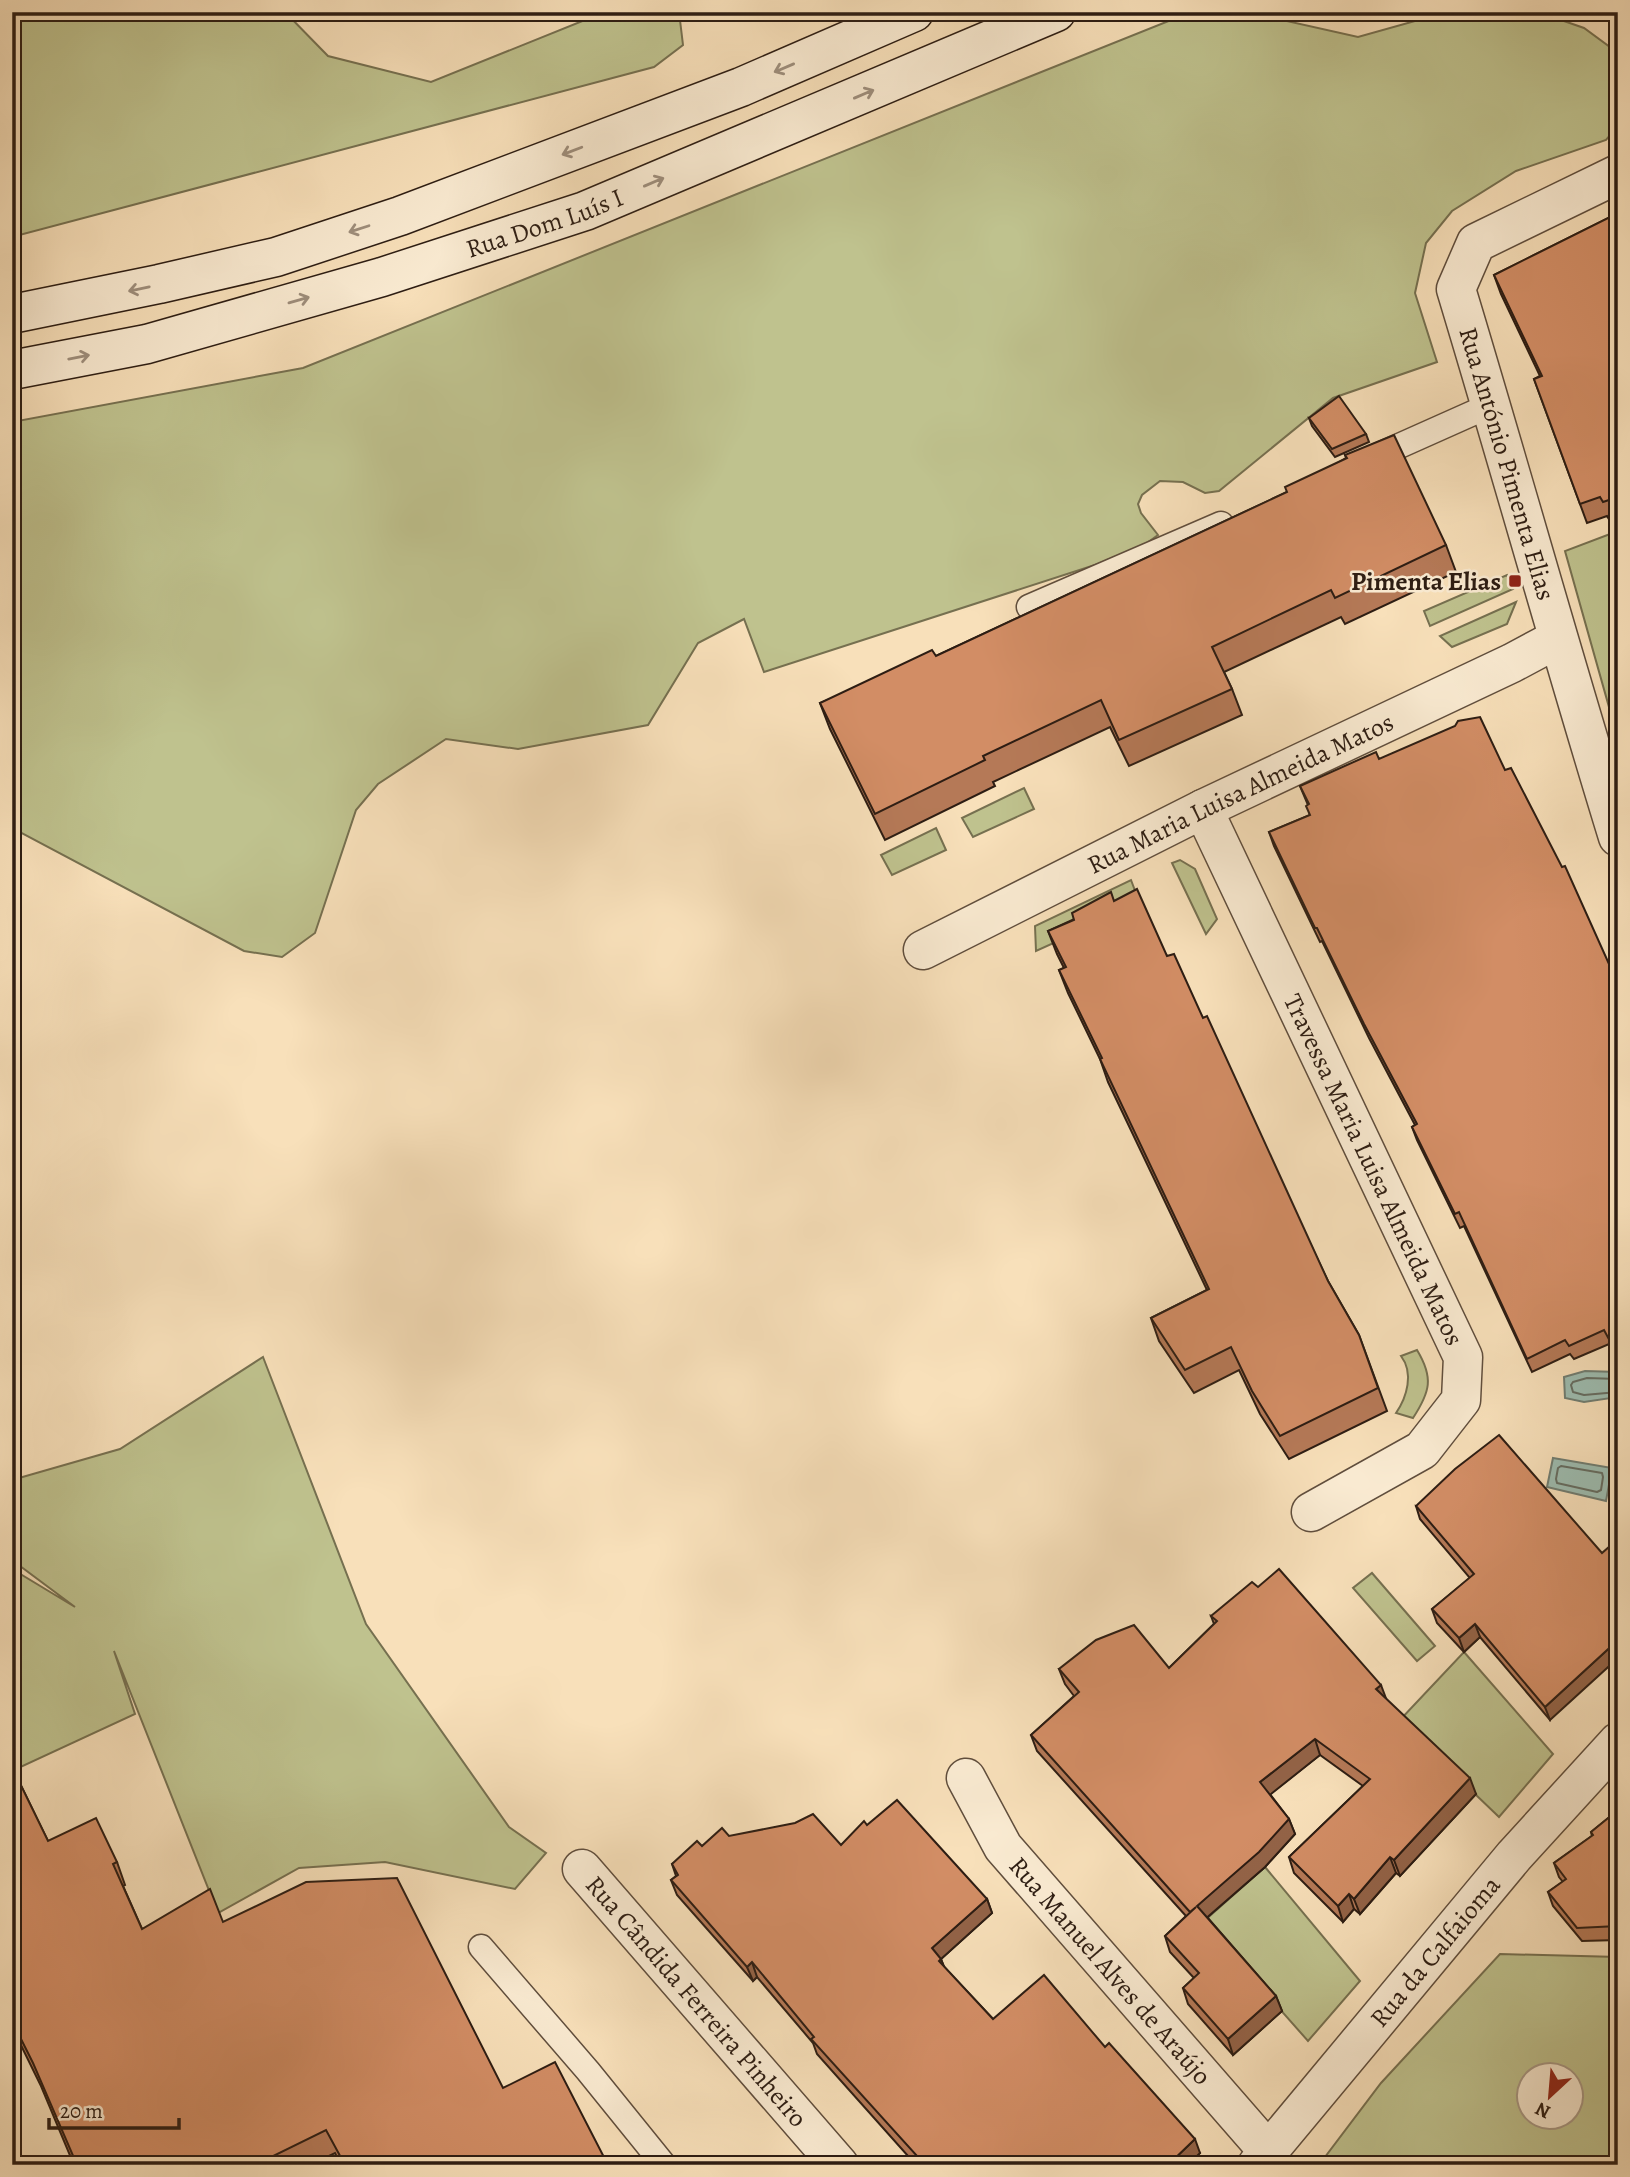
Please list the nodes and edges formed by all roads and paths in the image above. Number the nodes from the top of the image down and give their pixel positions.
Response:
1 (914, 12) edge
2 (1056, 12) edge
3 (1618, 174) edge
4 (12, 314) edge
5 (12, 370) edge
6 (1491, 405) junction
7 (1349, 468) edge
8 (1247, 512) edge
9 (1029, 607) dead end
10 (1557, 639) junction
11 (1203, 810) junction
12 (1618, 837) edge
13 (923, 950) dead end
14 (1311, 1512) dead end
15 (1618, 1742) edge
16 (966, 1777) dead end
17 (582, 1869) dead end
18 (481, 1947) dead end
19 (1263, 2158) edge
20 (664, 2165) edge
21 (839, 2165) edge

1 -> 4 street, Rua Dom Luís I
5 -> 2 street, Rua Dom Luís I
3 - 6 street, Rua António Pimenta Elias
6 - 7 lane
6 - 10 street, Rua António Pimenta Elias
8 - 9 lane
10 - 11 street, Rua Maria Luisa Almeida Matos
10 - 12 street, Rua António Pimenta Elias
11 - 13 street, Rua Maria Luisa Almeida Matos
11 - 14 street, Travessa Maria Luisa Almeida Matos
15 - 19 street, Rua da Calfaioma
16 - 19 street, Rua Manuel Alves de Araújo
17 - 21 street, Rua Cândida Ferreira Pinheiro
18 - 20 lane

